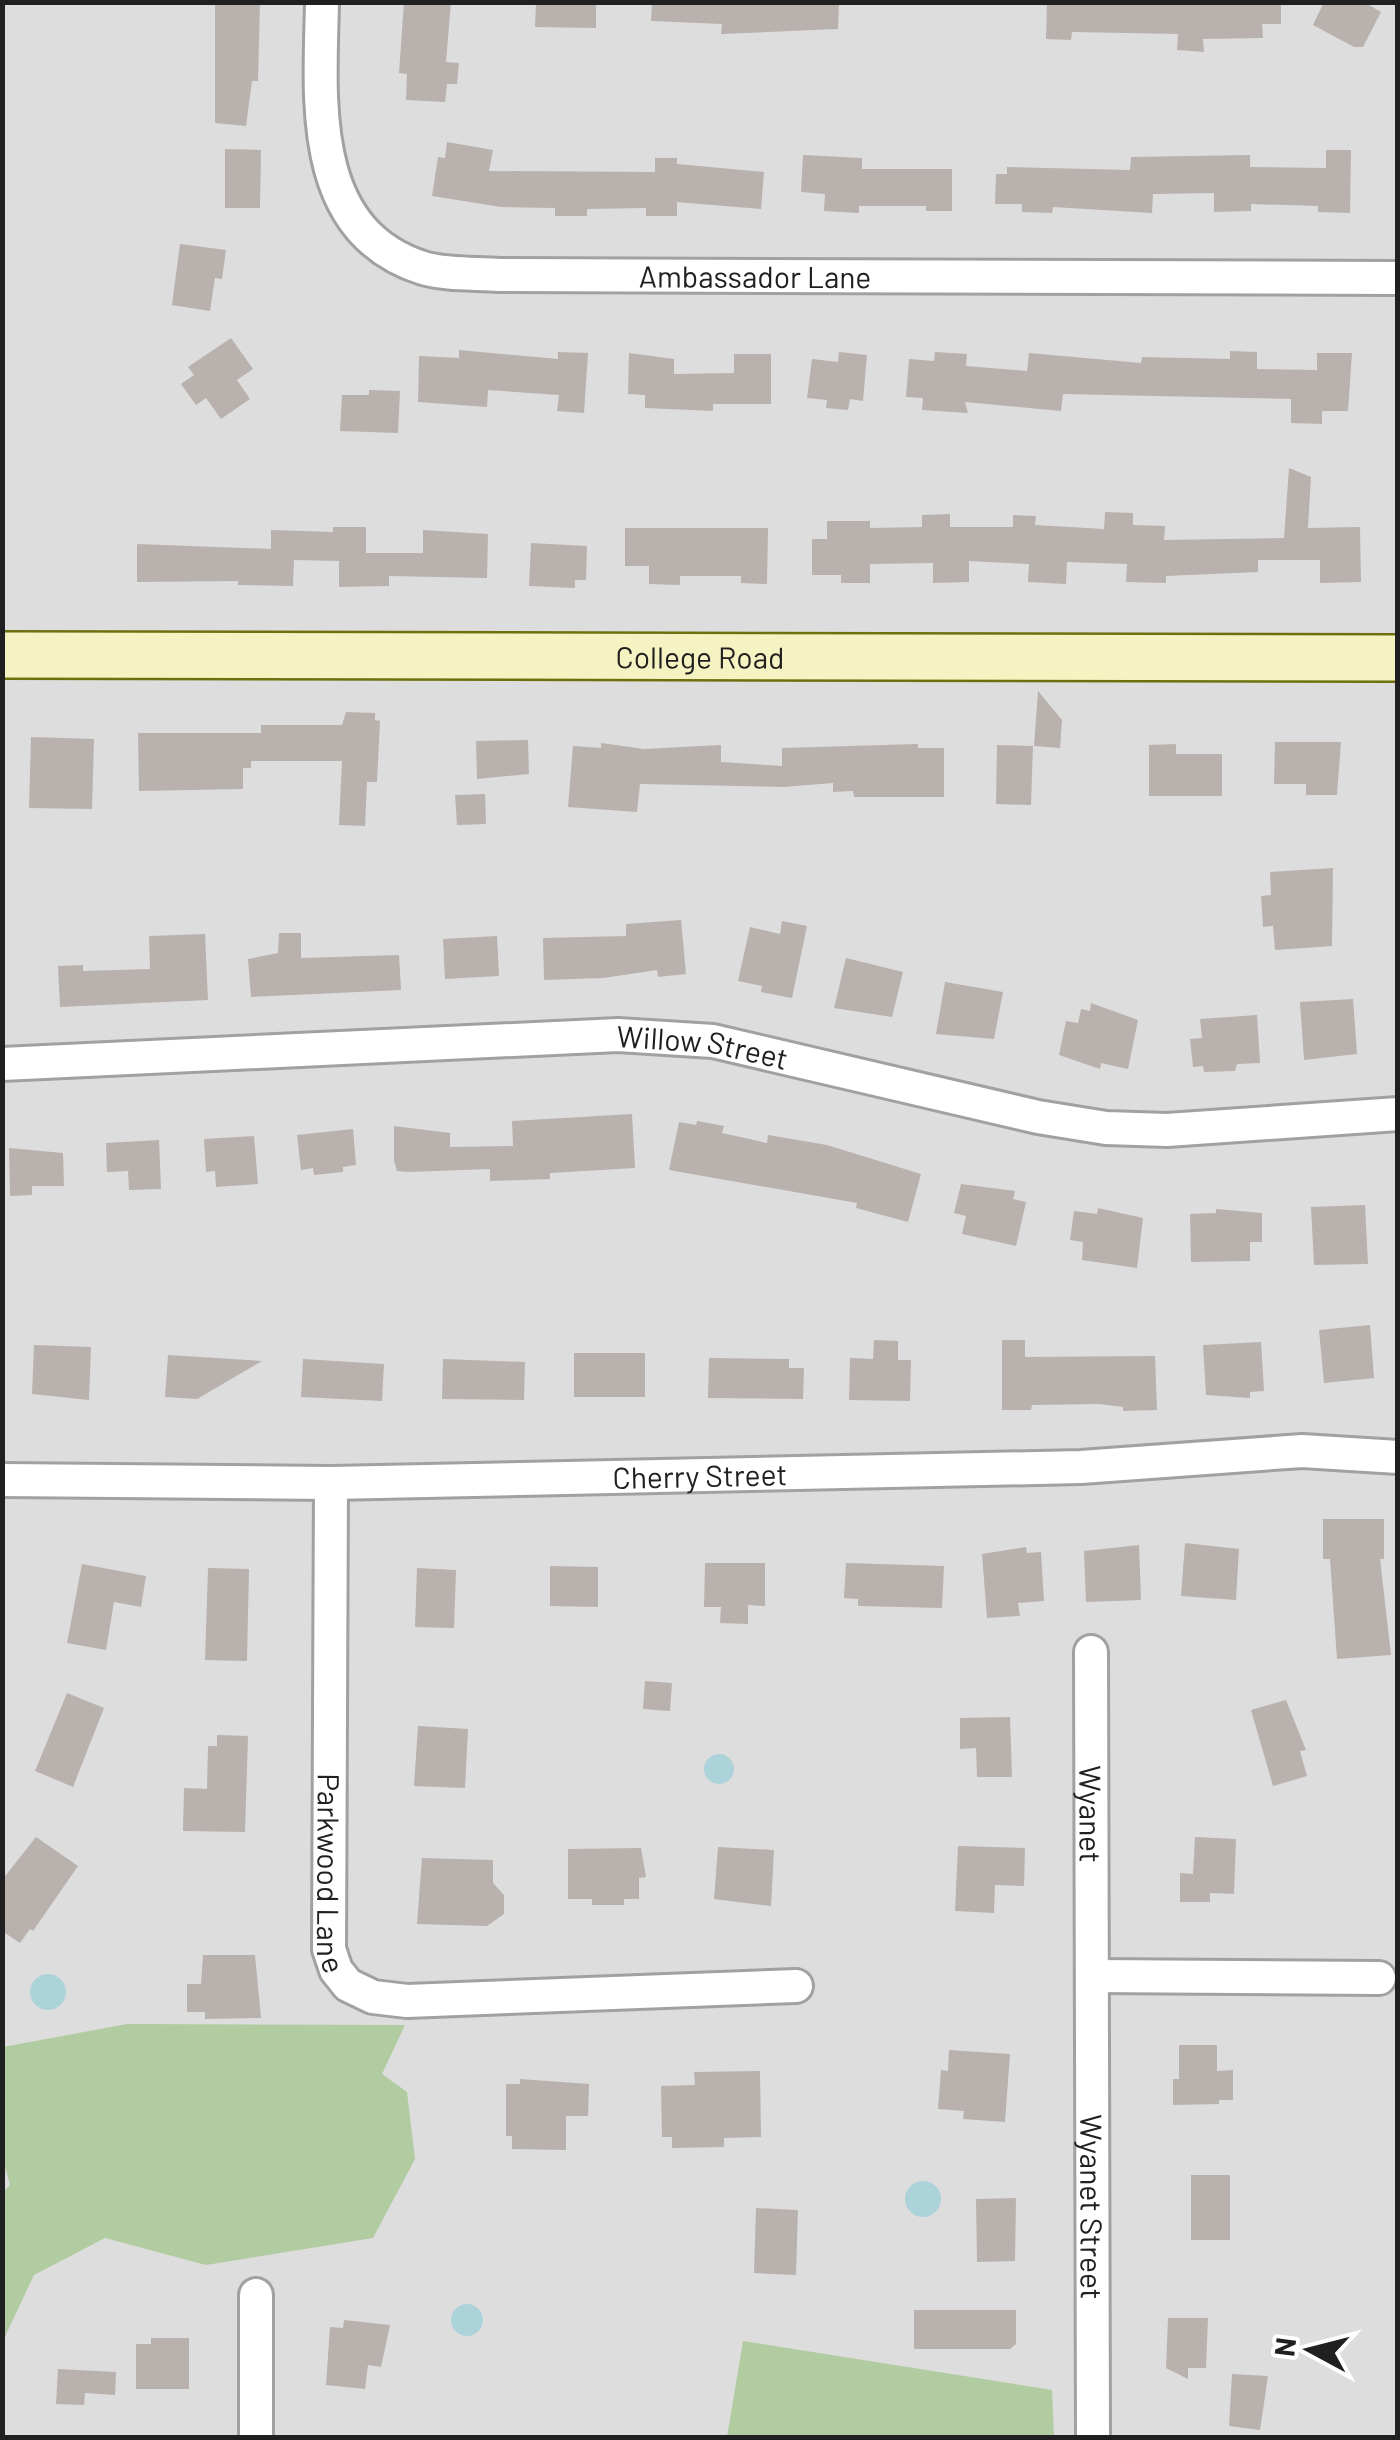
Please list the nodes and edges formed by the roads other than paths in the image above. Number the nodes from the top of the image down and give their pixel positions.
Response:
1 (322, 2) edge
2 (1398, 278) edge
3 (2, 655) edge
4 (1398, 658) edge
5 (2, 1064) edge
6 (1398, 1114) edge
7 (1398, 1457) edge
8 (2, 1480) edge
9 (331, 1483) junction
10 (1091, 1652) dead end
11 (1094, 1976) junction
12 (1379, 1978) dead end
13 (796, 1986) dead end
14 (256, 2295) dead end
15 (256, 2438) edge
16 (1092, 2438) edge

1 - 2 street, Ambassador Lane
3 - 4 street, College Road
5 - 6 street, Willow Street
7 - 9 street, Cherry Street
8 - 9 street, Cherry Street
9 - 13 street, Parkwood Lane
10 - 11 street, Wyanet
11 - 12 street
11 - 16 street, Wyanet Street
14 - 15 street

